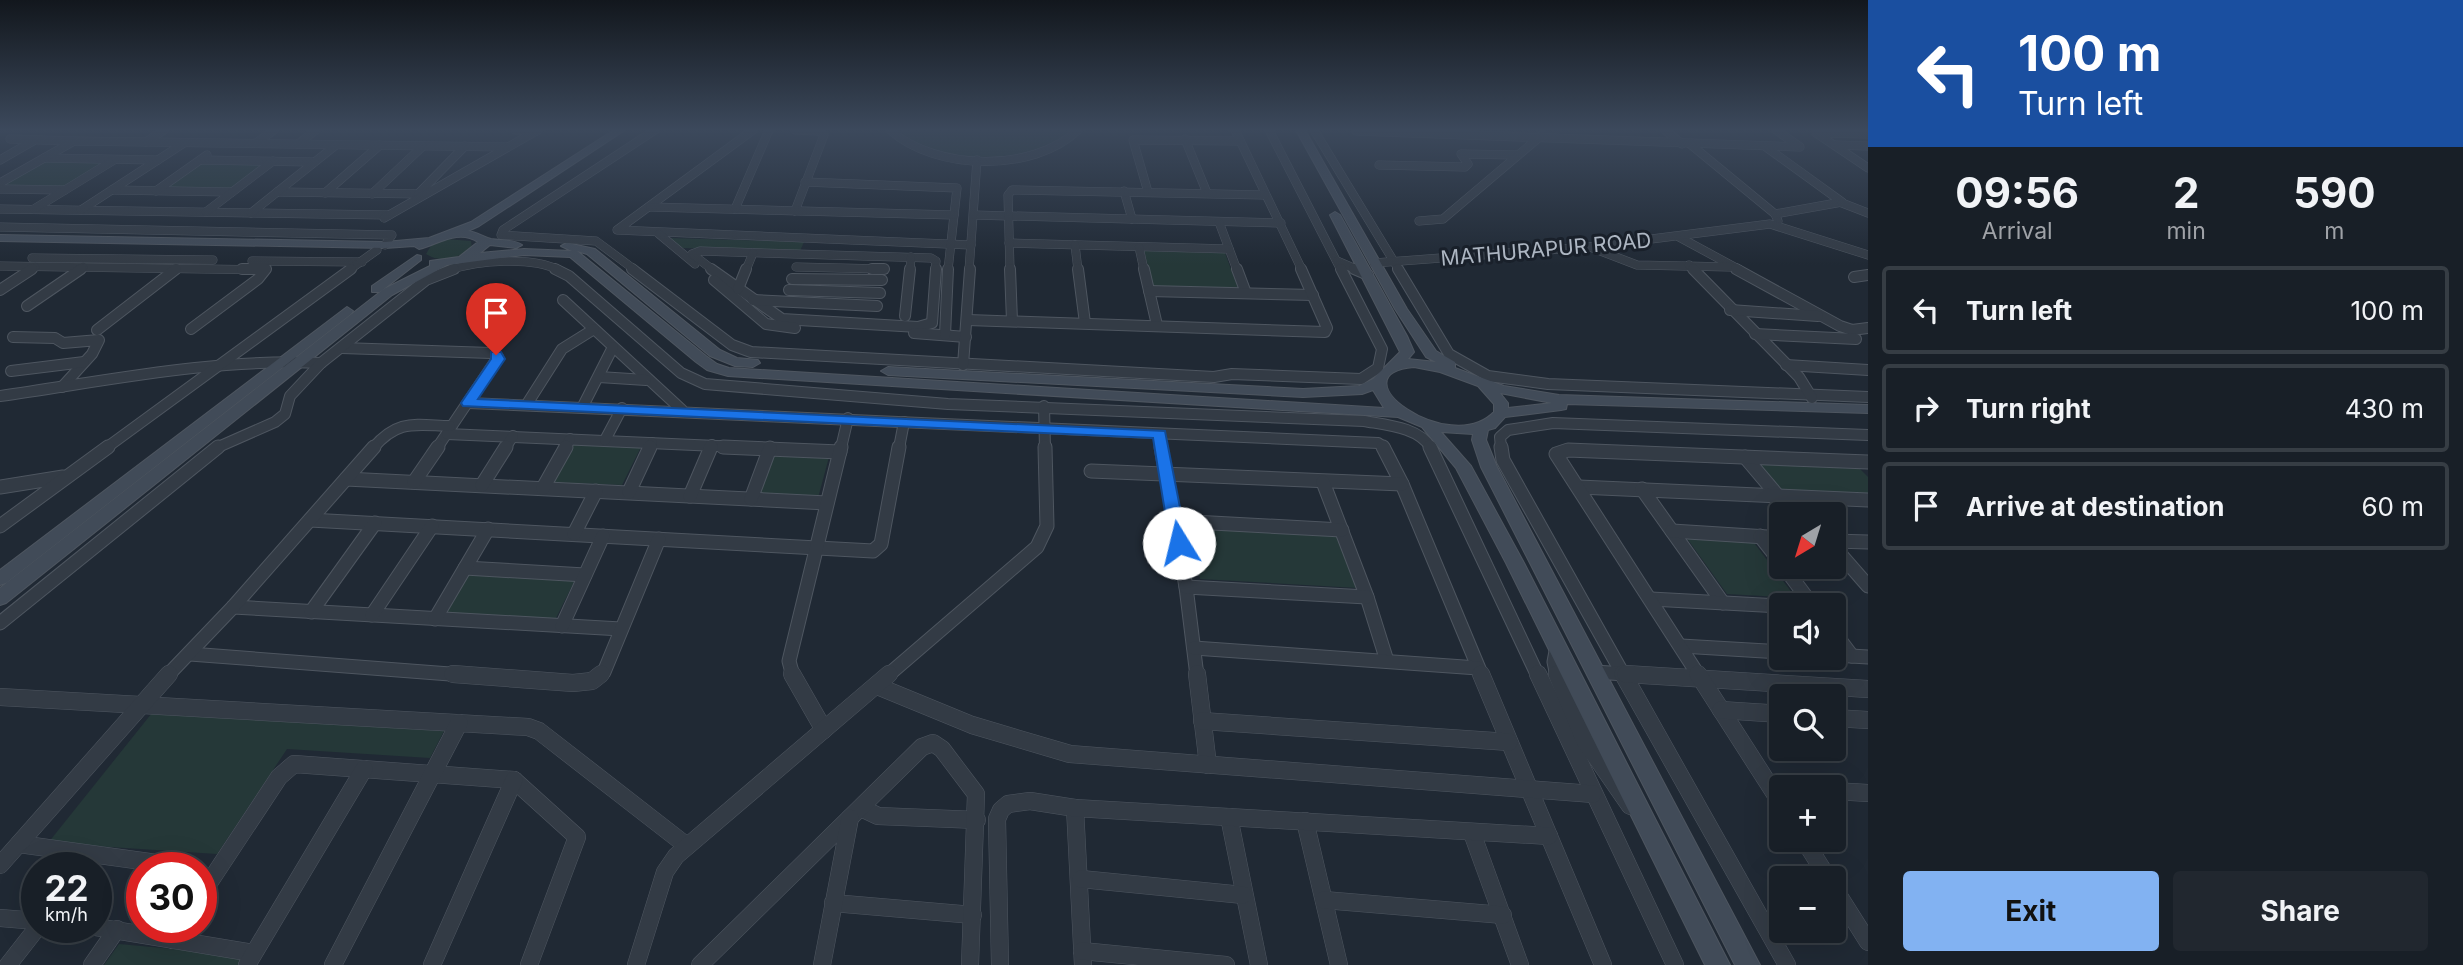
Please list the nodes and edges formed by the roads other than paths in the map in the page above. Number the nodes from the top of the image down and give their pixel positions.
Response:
1 (89, 175) edge
2 (134, 175) edge
3 (179, 175) edge
4 (254, 175) edge
5 (298, 175) edge
6 (346, 175) edge
7 (392, 175) edge
8 (439, 175) edge
9 (457, 175) edge
10 (550, 175) edge
11 (572, 175) edge
12 (588, 175) edge
13 (693, 175) edge
14 (750, 175) edge
15 (808, 175) edge
16 (976, 175) edge
17 (1143, 175) edge
18 (1200, 175) edge
19 (1256, 175) edge
20 (1292, 175) edge
21 (1313, 175) edge
22 (1325, 175) edge
23 (1342, 175) edge
24 (1495, 175) edge
25 (1723, 175) edge
26 (1804, 175) edge
27 (805, 183) junction
28 (0, 189) edge
29 (65, 190) junction
30 (111, 190) junction
31 (156, 191) junction
32 (1124, 191) junction
33 (232, 192) junction
34 (277, 192) junction
35 (1148, 192) junction
36 (325, 193) junction
37 (1207, 193) junction
38 (372, 194) junction
39 (422, 194) junction
40 (1265, 195) junction
41 (1842, 203) junction
42 (650, 207) junction
43 (0, 209) edge
44 (34, 209) junction
45 (735, 209) junction
46 (81, 210) junction
47 (795, 211) junction
48 (205, 212) junction
49 (251, 213) junction
50 (1868, 214) edge
51 (389, 215) junction
52 (954, 215) junction
53 (974, 215) junction
54 (1009, 216) junction
55 (1132, 219) junction
56 (1775, 219) junction
57 (1419, 221) dead end
58 (1219, 222) junction
59 (1281, 223) junction
60 (0, 228) edge
61 (358, 233) junction
62 (458, 233) junction
63 (659, 234) junction
64 (1697, 234) joint
65 (1678, 236) junction
66 (0, 238) edge
67 (482, 238) junction
68 (807, 239) junction
69 (427, 241) junction
70 (949, 243) junction
71 (1009, 243) junction
72 (0, 245) edge
73 (971, 245) junction
74 (1075, 245) junction
75 (381, 247) junction
76 (1139, 247) junction
77 (1588, 247) junction
78 (1229, 249) junction
79 (541, 250) junction
80 (753, 253) junction
81 (800, 254) junction
82 (1868, 255) edge
83 (886, 256) junction
84 (416, 257) junction
85 (911, 257) junction
86 (0, 258) edge
87 (468, 258) junction
88 (1337, 261) junction
89 (362, 262) junction
90 (1396, 262) junction
91 (1374, 263) junction
92 (442, 264) junction
93 (1689, 265) junction
94 (0, 266) edge
95 (35, 267) junction
96 (83, 267) junction
97 (796, 267) junction
98 (1734, 267) junction
99 (176, 269) junction
100 (884, 269) junction
101 (1367, 275) junction
102 (1868, 275) edge
103 (1854, 276) dead end
104 (792, 279) junction
105 (882, 280) junction
106 (738, 289) junction
107 (0, 290) edge
108 (789, 290) junction
109 (1149, 291) junction
110 (880, 293) junction
111 (1246, 293) junction
112 (1313, 295) junction
113 (563, 300) dead end
114 (753, 300) junction
115 (785, 302) junction
116 (27, 306) dead end
117 (877, 306) junction
118 (1730, 310) junction
119 (905, 316) dead end
120 (1822, 316) junction
121 (782, 319) junction
122 (968, 320) junction
123 (1012, 321) junction
124 (1085, 323) junction
125 (876, 324) junction
126 (1157, 325) junction
127 (1845, 328) junction
128 (1868, 328) edge
129 (191, 329) dead end
130 (594, 329) junction
131 (97, 330) dead end
132 (1755, 334) junction
133 (944, 335) junction
134 (966, 337) junction
135 (13, 338) dead end
136 (1856, 340) junction
137 (613, 347) junction
138 (342, 348) junction
139 (1868, 349) edge
140 (282, 361) junction
141 (302, 361) junction
142 (84, 362) junction
143 (321, 363) junction
144 (963, 365) junction
145 (1786, 365) junction
146 (216, 366) junction
147 (1396, 367) junction
148 (1868, 370) edge
149 (1458, 371) junction
150 (11, 372) dead end
151 (599, 377) junction
152 (646, 380) junction
153 (1378, 382) junction
154 (1483, 383) junction
155 (62, 387) junction
156 (0, 396) edge
157 (1868, 397) edge
158 (1814, 401) junction
159 (468, 403) junction
160 (527, 404) junction
161 (583, 406) junction
162 (1044, 406) junction
163 (622, 408) junction
164 (1868, 409) edge
165 (682, 410) junction
166 (1400, 413) junction
167 (1501, 413) junction
168 (1868, 417) edge
169 (848, 418) junction
170 (904, 422) junction
171 (1428, 425) junction
172 (1045, 429) junction
173 (1481, 429) junction
174 (448, 430) junction
175 (1159, 434) junction
176 (1868, 435) edge
177 (513, 436) junction
178 (570, 439) junction
179 (605, 440) junction
180 (652, 443) junction
181 (712, 445) junction
182 (770, 448) junction
183 (840, 452) junction
184 (1745, 457) junction
185 (1865, 465) edge
186 (1091, 471) dead end
187 (1169, 475) junction
188 (67, 476) junction
189 (346, 479) junction
190 (414, 482) junction
191 (1323, 482) junction
192 (1402, 484) junction
193 (482, 485) junction
194 (0, 487) edge
195 (1579, 487) junction
196 (543, 488) junction
197 (1642, 489) junction
198 (596, 491) junction
199 (629, 492) junction
200 (690, 496) junction
201 (1778, 496) junction
202 (751, 499) junction
203 (1868, 500) edge
204 (827, 503) junction
205 (310, 520) junction
206 (1175, 521) junction
207 (375, 523) junction
208 (0, 526) edge
209 (432, 526) junction
210 (488, 529) junction
211 (1342, 530) junction
212 (1672, 531) junction
213 (574, 534) junction
214 (603, 536) junction
215 (1760, 536) junction
216 (1769, 537) edge
217 (659, 539) junction
218 (1846, 541) edge
219 (1868, 542) edge
220 (1769, 548) edge
221 (814, 549) junction
222 (1846, 561) edge
223 (465, 568) junction
224 (585, 575) junction
225 (0, 579) edge
226 (1868, 586) edge
227 (1186, 587) junction
228 (1367, 597) junction
229 (0, 598) edge
230 (1651, 599) junction
231 (1723, 603) junction
232 (1769, 605) edge
233 (233, 607) junction
234 (311, 612) junction
235 (372, 615) junction
236 (435, 619) junction
237 (0, 623) edge
238 (562, 626) junction
239 (621, 629) junction
240 (1846, 643) edge
241 (1681, 646) junction
242 (1194, 648) junction
243 (1769, 651) edge
244 (190, 654) junction
245 (1860, 656) edge
246 (1387, 661) junction
247 (1478, 668) junction
248 (1595, 672) junction
249 (1625, 674) junction
250 (1702, 679) junction
251 (877, 686) junction
252 (1868, 689) edge
253 (0, 697) edge
254 (140, 704) junction
255 (1721, 710) junction
256 (1769, 713) edge
257 (1846, 719) edge
258 (1868, 720) edge
259 (1202, 722) junction
260 (459, 723) junction
261 (824, 730) junction
262 (1509, 742) junction
263 (1208, 765) junction
264 (364, 769) junction
265 (432, 774) junction
266 (1769, 777) edge
267 (514, 780) junction
268 (1528, 789) junction
269 (1846, 792) edge
270 (1868, 793) edge
271 (1593, 794) junction
272 (1075, 808) junction
273 (856, 813) junction
274 (1229, 817) junction
275 (977, 820) junction
276 (1305, 821) junction
277 (1472, 833) junction
278 (1549, 836) junction
279 (19, 844) junction
280 (687, 846) junction
281 (126, 859) edge
282 (217, 860) edge
283 (0, 865) edge
284 (1081, 878) junction
285 (1243, 895) junction
286 (1324, 900) junction
287 (833, 902) junction
288 (1846, 907) edge
289 (973, 915) junction
290 (1503, 915) junction
291 (0, 918) edge
292 (21, 920) edge
293 (112, 929) edge
294 (117, 929) junction
295 (126, 930) edge
296 (1868, 942) edge
297 (25, 943) edge
298 (203, 943) edge
299 (1082, 958) edge
300 (250, 959) edge
301 (8, 965) edge
302 (92, 965) edge
303 (334, 965) edge
304 (432, 965) edge
305 (529, 965) edge
306 (636, 965) edge
307 (700, 965) edge
308 (822, 965) edge
309 (970, 965) edge
310 (1000, 965) edge
311 (1226, 965) edge
312 (1259, 965) edge
313 (1339, 965) edge
314 (1520, 965) edge
315 (1603, 965) edge
316 (1675, 965) edge
317 (1717, 965) edge
318 (1748, 965) edge
319 (1787, 965) edge

1 - 29 street
2 - 30 street
3 - 31 street
4 - 33 street
5 - 34 street
6 - 36 street
7 - 38 street
8 - 39 street
9 - 39 street
10 - 62 street
11 - 67 street
12 - 79 street
13 - 42 street
14 - 45 street
15 - 27 street
16 - 53 street
17 - 35 street
18 - 37 street
19 - 40 street
20 - 88 street
21 - 101 street
22 - 91 street
23 - 90 street
24 - 57 street
25 - 56 street
26 - 41 street
27 - 47 street
27 - 52 street
28 - 29 street
29 - 44 street
30 - 31 street
30 - 46 street
31 - 33 street
32 - 35 street
32 - 54 street
32 - 55 street
33 - 48 street
34 - 36 street
34 - 49 street
35 - 37 street
36 - 38 street
37 - 40 street
38 - 39 street
39 - 51 street
40 - 59 street
41 - 50 street
41 - 56 street
42 - 45 street
42 - 63 street
43 - 44 street
44 - 46 street
45 - 47 street
46 - 48 street
47 - 52 street
48 - 49 street
49 - 51 street
51 - 61 street
52 - 70 street
53 - 54 street
53 - 73 street
54 - 55 street
54 - 71 street
55 - 58 street
56 - 64 street
56 - 82 street
58 - 59 street
58 - 78 street
59 - 112 street
60 - 61 street
61 - 75 street
62 - 67 street
62 - 69 street
63 - 68 street
63 - 133 street
64 - 65 street, MATHURAPUR ROAD
65 - 77 street, MATHURAPUR ROAD
65 - 98 street
66 - 75 street
67 - 79 street
67 - 87 street
68 - 70 street
68 - 81 street
69 - 75 street
69 - 84 street
70 - 73 street
70 - 133 street
71 - 74 street
71 - 123 street
72 - 75 street
73 - 122 street
74 - 76 street
74 - 124 street
75 - 84 street
75 - 89 street
76 - 78 street
76 - 109 street
77 - 90 street, MATHURAPUR ROAD
77 - 93 street
78 - 111 street
79 - 87 street
79 - 138 street
79 - 144 street
79 - 153 street
79 - 162 street
79 - 166 street
80 - 81 street
80 - 106 street
80 - 106 street
81 - 83 street
81 - 97 street
83 - 85 street
83 - 100 street
84 - 92 street
84 - 140 street
85 - 119 street
85 - 125 street
86 - 89 street
87 - 92 street
88 - 101 street
88 - 144 street
89 - 146 street
90 - 91 street, MATHURAPUR ROAD
90 - 158 street
91 - 149 street
92 - 141 street
93 - 98 street
93 - 118 street
94 - 95 street
95 - 96 street
95 - 107 street
96 - 99 street
96 - 116 street
97 - 100 street
97 - 104 street
98 - 120 street
99 - 129 street
99 - 131 street
100 - 105 street
101 - 147 street
102 - 103 street
104 - 105 street
104 - 108 street
105 - 110 street
106 - 114 street
108 - 110 street
108 - 115 street
109 - 111 street
109 - 126 street
110 - 117 street
111 - 112 street
112 - 126 street
113 - 130 street
114 - 115 street
114 - 121 street
115 - 117 street
115 - 121 street
117 - 125 street
118 - 120 street
118 - 132 street
120 - 127 street
121 - 125 street
122 - 123 street
122 - 134 street
123 - 124 street
124 - 126 street
127 - 128 street
127 - 136 street
130 - 137 street
130 - 160 street
132 - 136 street
132 - 145 street
133 - 134 street
134 - 144 street
135 - 142 street
136 - 139 street
137 - 151 street
137 - 152 street
138 - 143 street
138 - 159 street
140 - 141 street
140 - 146 street
140 - 225 street
141 - 143 street
141 - 229 street
142 - 150 street
142 - 155 street
143 - 237 street
145 - 148 street
145 - 158 street
146 - 155 street
146 - 188 street
147 - 149 street
147 - 153 street
149 - 154 street
151 - 152 street
151 - 161 street
152 - 165 street
153 - 166 street
154 - 158 street
154 - 167 street
155 - 156 street
157 - 158 street
158 - 164 street
159 - 160 street
159 - 174 street
160 - 161 street
161 - 163 street
162 - 172 street
162 - 271 street
163 - 165 street
163 - 179 street
165 - 169 street
166 - 171 street
167 - 168 street
167 - 173 street
169 - 170 street
169 - 183 street
170 - 172 street
170 - 221 street
171 - 173 street
171 - 317 street
172 - 175 street
172 - 251 street
173 - 248 street
174 - 177 street
174 - 189 street
174 - 190 street
175 - 187 street
175 - 192 street
176 - 249 street
177 - 178 street
177 - 193 street
178 - 179 street
178 - 196 street
179 - 180 street
180 - 181 street
180 - 199 street
181 - 182 street
181 - 200 street
182 - 183 street
182 - 202 street
183 - 204 street
184 - 185 street
184 - 195 street
184 - 201 street
186 - 187 street
187 - 191 street
187 - 206 street
188 - 194 street
188 - 208 street
189 - 190 street
189 - 205 street
190 - 193 street
191 - 192 street
191 - 211 street
192 - 247 street
193 - 196 street
195 - 197 street
195 - 230 street
196 - 198 street
197 - 201 street
197 - 212 street
198 - 199 street
198 - 213 street
199 - 200 street
200 - 202 street
201 - 203 street
202 - 204 street
204 - 221 street
205 - 207 street
205 - 233 street
206 - 211 street
206 - 227 street
207 - 209 street
207 - 234 street
209 - 210 street
209 - 235 street
210 - 213 street
210 - 223 street
211 - 228 street
212 - 215 street
212 - 231 street
213 - 214 street
214 - 217 street
214 - 224 street
215 - 216 street
215 - 220 street
217 - 221 street
217 - 239 street
218 - 219 street
221 - 261 street
222 - 226 street
223 - 224 street
223 - 236 street
224 - 238 street
227 - 228 street
227 - 242 street
228 - 246 street
230 - 231 street
230 - 241 street
231 - 232 street
233 - 234 street
233 - 244 street
234 - 235 street
235 - 236 street
236 - 238 street
238 - 239 street
239 - 244 street
240 - 245 street
241 - 243 street
241 - 250 street
242 - 246 street
242 - 259 street
244 - 254 street
246 - 247 street
247 - 262 street
248 - 249 street
248 - 318 street
249 - 250 street
249 - 319 street
250 - 252 street
250 - 255 street
251 - 261 street
251 - 263 street
253 - 254 street
254 - 260 street
254 - 279 street
255 - 256 street
255 - 266 street
257 - 258 street
259 - 262 street
259 - 263 street
260 - 265 street
260 - 280 street
261 - 280 street
262 - 268 street
263 - 268 street
264 - 265 street
264 - 282 street
264 - 300 street
265 - 267 street
265 - 303 street
267 - 304 street
267 - 305 street
268 - 271 street
268 - 278 street
269 - 270 street
271 - 316 street
272 - 274 street
272 - 284 street
272 - 310 street
273 - 275 street
273 - 275 street
273 - 287 street
273 - 307 street
274 - 276 street
274 - 285 street
275 - 289 street
276 - 277 street
276 - 286 street
277 - 278 street
277 - 290 street
278 - 315 street
279 - 281 street
279 - 283 street
280 - 306 street
284 - 285 street
284 - 299 street
285 - 312 street
286 - 290 street
286 - 313 street
287 - 289 street
287 - 308 street
288 - 296 street
289 - 309 street
290 - 314 street
291 - 292 street
293 - 294 street
294 - 295 street
294 - 302 street
297 - 301 street
298 - 300 street
299 - 311 street

